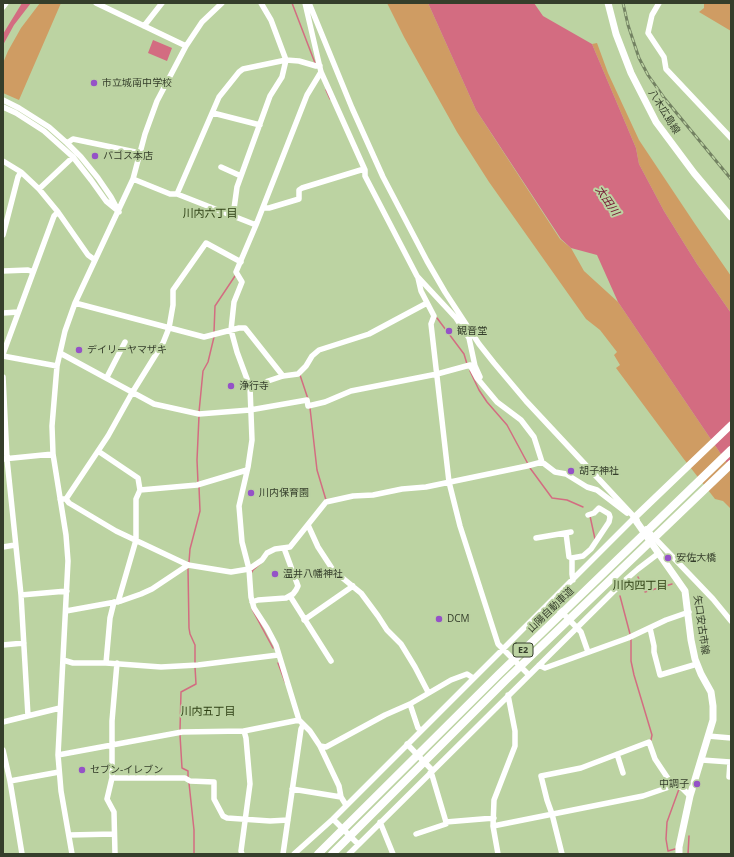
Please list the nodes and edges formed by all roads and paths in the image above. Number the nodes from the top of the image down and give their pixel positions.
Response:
1 (6, 3) edge
2 (98, 3) edge
3 (162, 3) edge
4 (222, 3) edge
5 (261, 3) edge
6 (305, 3) edge
7 (310, 3) edge
8 (608, 3) edge
9 (659, 3) edge
10 (215, 5) edge
11 (3, 7) edge
12 (144, 26) junction
13 (186, 46) junction
14 (286, 60) junction
15 (321, 69) junction
16 (3, 100) edge
17 (3, 107) edge
18 (213, 113) junction
19 (260, 125) junction
20 (731, 138) edge
21 (66, 142) junction
22 (140, 153) junction
23 (73, 158) junction
24 (3, 161) edge
25 (221, 167) dead end
26 (364, 169) junction
27 (21, 172) junction
28 (241, 176) junction
29 (133, 179) junction
30 (39, 189) junction
31 (177, 194) junction
32 (263, 208) junction
33 (58, 212) junction
34 (119, 212) junction
35 (233, 216) junction
36 (731, 217) edge
37 (256, 225) junction
38 (3, 236) edge
39 (95, 260) junction
40 (241, 262) junction
41 (3, 271) edge
42 (33, 272) junction
43 (417, 276) junction
44 (75, 303) junction
45 (427, 303) junction
46 (18, 312) junction
47 (3, 313) edge
48 (169, 328) junction
49 (231, 330) junction
50 (125, 342) dead end
51 (60, 353) junction
52 (3, 355) edge
53 (57, 366) junction
54 (437, 374) junction
55 (283, 376) junction
56 (3, 377) edge
57 (107, 377) junction
58 (484, 386) junction
59 (250, 387) junction
60 (132, 393) junction
61 (250, 410) junction
62 (731, 425) edge
63 (731, 450) edge
64 (98, 451) junction
65 (53, 454) junction
66 (5, 459) edge
67 (542, 462) junction
68 (731, 464) edge
69 (247, 470) junction
70 (449, 482) junction
71 (140, 490) junction
72 (63, 499) junction
73 (588, 515) dead end
74 (636, 516) junction
75 (308, 525) junction
76 (537, 536) dead end
77 (136, 540) junction
78 (15, 545) junction
79 (3, 546) edge
80 (284, 548) junction
81 (659, 553) junction
82 (572, 558) junction
83 (188, 565) junction
84 (249, 569) junction
85 (573, 580) junction
86 (353, 586) junction
87 (67, 591) junction
88 (21, 595) junction
89 (290, 596) junction
90 (551, 601) junction
91 (116, 602) junction
92 (252, 602) junction
93 (66, 611) junction
94 (688, 612) junction
95 (304, 620) junction
96 (731, 621) edge
97 (577, 628) junction
98 (650, 628) junction
99 (24, 643) junction
100 (3, 645) edge
101 (503, 648) junction
102 (588, 652) junction
103 (278, 655) junction
104 (63, 660) junction
105 (331, 661) dead end
106 (106, 663) junction
107 (117, 663) junction
108 (697, 664) junction
109 (539, 665) junction
110 (529, 675) junction
111 (473, 678) junction
112 (428, 692) junction
113 (508, 695) junction
114 (410, 704) junction
115 (60, 708) junction
116 (28, 716) junction
117 (3, 722) edge
118 (301, 723) junction
119 (421, 730) junction
120 (244, 731) junction
121 (708, 736) junction
122 (731, 738) edge
123 (407, 744) junction
124 (112, 745) junction
125 (320, 746) junction
126 (3, 750) edge
127 (617, 754) junction
128 (58, 755) junction
129 (702, 760) junction
130 (59, 772) junction
131 (431, 772) junction
132 (623, 773) dead end
133 (729, 777) dead end
134 (112, 778) junction
135 (10, 781) junction
136 (673, 786) junction
137 (292, 789) junction
138 (690, 796) junction
139 (341, 798) junction
140 (346, 805) junction
141 (552, 814) junction
142 (494, 818) junction
143 (246, 819) junction
144 (333, 819) junction
145 (288, 820) junction
146 (380, 822) junction
147 (446, 822) junction
148 (493, 826) junction
149 (114, 834) junction
150 (416, 834) dead end
151 (68, 835) junction
152 (358, 844) junction
153 (22, 854) edge
154 (72, 854) edge
155 (115, 854) edge
156 (242, 854) edge
157 (283, 854) edge
158 (294, 854) edge
159 (318, 854) edge
160 (332, 854) edge
161 (349, 854) edge
162 (393, 854) edge
163 (498, 854) edge
164 (562, 854) edge
165 (679, 854) edge

1 - 11 street
2 - 12 street
3 - 12 street
4 - 10 street
5 - 14 street
6 - 15 street
7 - 74 street
8 - 36 main road, 八木広島線
9 - 20 street
10 - 13 street
12 - 13 street
13 - 22 street
14 - 15 street
14 - 18 street
14 - 19 street
15 - 26 street
15 - 32 street
16 - 21 street
17 - 23 street
18 - 19 street
18 - 31 street
19 - 28 street
21 - 22 street
21 - 34 street
22 - 29 street
23 - 30 street
23 - 34 street
24 - 27 street
25 - 28 street
26 - 32 street
26 - 43 street
27 - 30 street
27 - 38 street
28 - 35 street
29 - 31 street
29 - 34 street
30 - 33 street
31 - 35 street
32 - 37 street
33 - 39 street
33 - 42 street
34 - 39 street
35 - 37 street
37 - 40 street
39 - 44 street
40 - 48 street
40 - 49 street
41 - 42 street
42 - 46 street
43 - 45 street
43 - 58 street
44 - 48 street
44 - 51 street
45 - 54 street
45 - 55 street
46 - 47 street
46 - 52 street
48 - 49 street
48 - 60 street
49 - 55 street
49 - 59 street
50 - 57 street
51 - 53 street
51 - 57 street
52 - 53 street
53 - 65 street
54 - 58 street
54 - 61 street
54 - 70 street
55 - 59 street
56 - 66 street
57 - 60 street
58 - 67 street
59 - 61 street
60 - 61 street
60 - 64 street
61 - 69 street
62 - 74 main road
63 - 159 highway, 山陽自動車道 / E2
64 - 71 street
64 - 72 street
65 - 66 street
65 - 72 street
66 - 78 street
67 - 70 street
67 - 74 street
68 - 160 highway, 山陽自動車道 / E2
69 - 71 street
69 - 84 street
70 - 75 street
70 - 101 street
71 - 77 street
72 - 77 street
72 - 87 street
73 - 82 street
74 - 81 main road, 矢口安古市線
74 - 85 street
74 - 96 street
75 - 80 street
75 - 86 street
76 - 82 street
77 - 83 street
77 - 91 street
78 - 79 street
78 - 88 street
80 - 84 street
80 - 89 street
81 - 94 main road, 矢口安古市線
81 - 97 street
82 - 85 street
83 - 84 street
83 - 91 street
84 - 92 street
85 - 90 street
86 - 95 street
86 - 112 street
87 - 88 street
87 - 93 street
88 - 99 street
89 - 92 street
89 - 95 street
90 - 97 street
90 - 101 street
91 - 93 street
91 - 106 street
92 - 103 street
93 - 104 street
94 - 98 street
94 - 108 main road, 矢口安古市線
95 - 105 street
97 - 102 street
97 - 109 street
98 - 102 street
98 - 108 street
99 - 100 street
99 - 116 street
101 - 110 street
101 - 111 street
102 - 109 street
103 - 107 street
103 - 118 street
104 - 106 street
104 - 115 street
106 - 107 street
107 - 124 street
108 - 121 main road, 矢口安古市線
109 - 110 street
110 - 113 street
111 - 112 street
111 - 119 street
112 - 114 street
113 - 131 street
113 - 142 street
114 - 119 street
114 - 125 street
115 - 116 street
115 - 128 street
116 - 117 street
118 - 120 street
118 - 125 street
118 - 137 street
119 - 123 street
120 - 124 street
120 - 143 street
121 - 122 street
121 - 129 main road, 矢口安古市線
123 - 131 street
123 - 140 street
124 - 128 street
124 - 134 street
125 - 139 street
126 - 135 street
127 - 132 street
127 - 136 street
127 - 141 street
128 - 130 street
129 - 133 street
129 - 138 main road, 矢口安古市線
130 - 135 street
130 - 151 street
131 - 146 street
131 - 147 street
134 - 143 street
134 - 149 street
135 - 153 street
136 - 138 street
136 - 141 street
137 - 139 street
137 - 145 street
138 - 165 main road, 矢口安古市線
139 - 140 street
140 - 144 street
141 - 148 street
141 - 164 street
142 - 147 street
142 - 148 street
143 - 145 street
143 - 156 street
144 - 152 street
144 - 158 street
145 - 157 street
146 - 152 street
146 - 162 street
147 - 150 street
148 - 163 street
149 - 151 street
149 - 155 street
151 - 154 street
152 - 161 street

